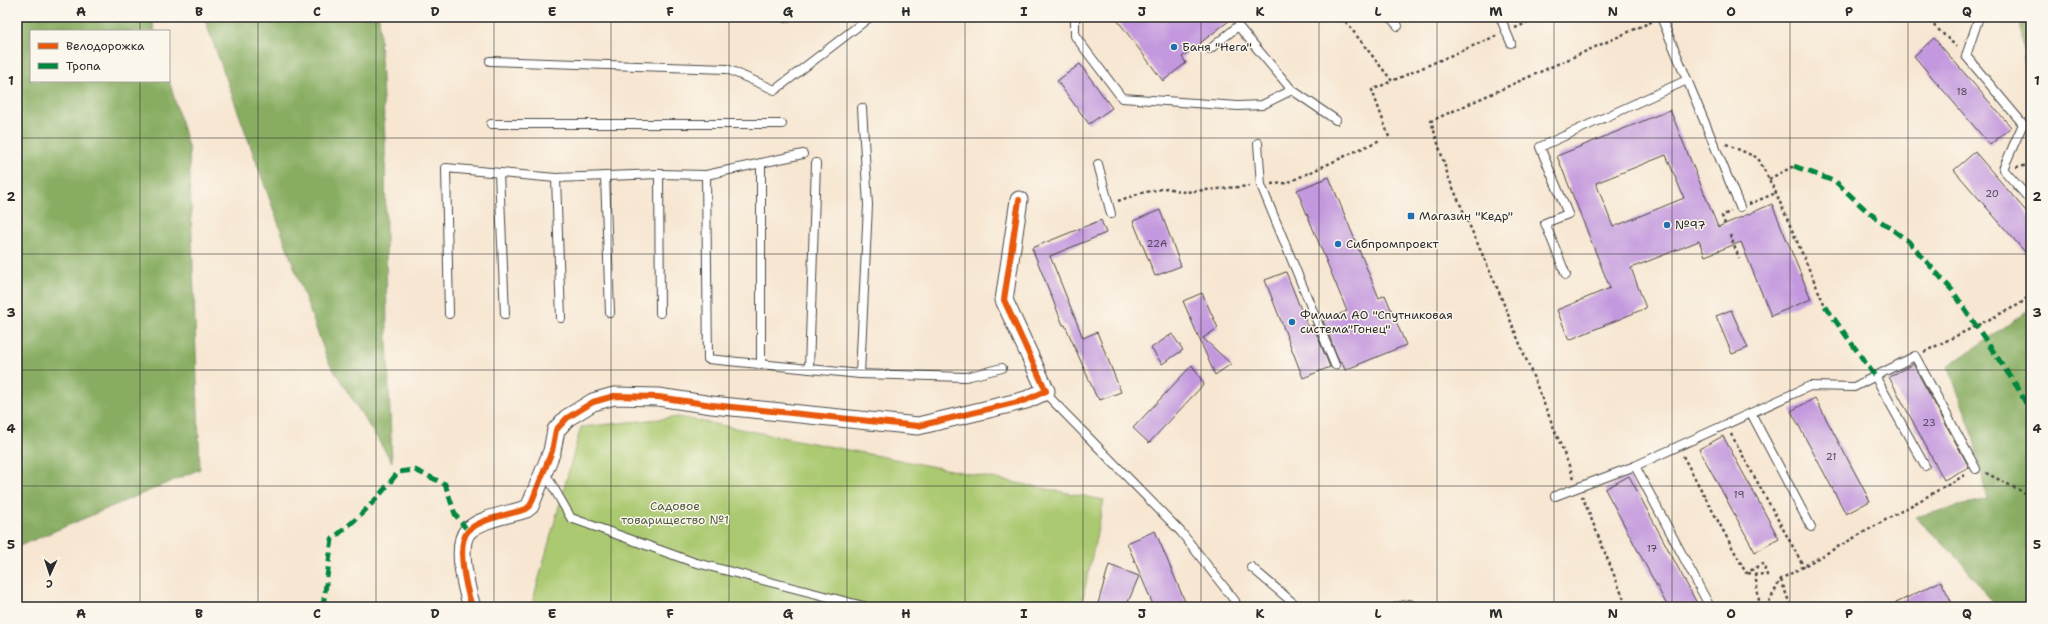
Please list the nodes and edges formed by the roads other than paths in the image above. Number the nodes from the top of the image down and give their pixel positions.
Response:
1 (870, 17) edge
2 (1075, 17) edge
3 (1390, 17) edge
4 (1500, 17) edge
5 (1661, 17) edge
6 (1979, 17) edge
7 (1398, 26) dead end
8 (1511, 43) dead end
9 (1210, 49) dead end
10 (490, 61) dead end
11 (1687, 80) junction
12 (1292, 90) junction
13 (862, 108) dead end
14 (1336, 120) dead end
15 (491, 124) dead end
16 (782, 124) dead end
17 (1258, 143) dead end
18 (803, 154) dead end
19 (761, 163) junction
20 (816, 163) dead end
21 (1098, 164) dead end
22 (499, 173) junction
23 (659, 174) junction
24 (706, 175) junction
25 (605, 176) junction
26 (556, 178) junction
27 (1019, 200) dead end
28 (2031, 201) edge
29 (1740, 207) road end
30 (1111, 214) road end
31 (1566, 275) dead end
32 (610, 313) dead end
33 (660, 313) dead end
34 (449, 314) dead end
35 (505, 314) dead end
36 (561, 318) dead end
37 (761, 365) junction
38 (1335, 365) dead end
39 (1002, 368) dead end
40 (809, 369) junction
41 (860, 374) junction
42 (1875, 376) junction
43 (1046, 391) junction
44 (1751, 413) junction
45 (1635, 466) junction
46 (1925, 466) dead end
47 (1976, 469) road end
48 (544, 470) junction
49 (1555, 496) dead end
50 (1811, 527) dead end
51 (1251, 567) dead end
52 (472, 607) edge
53 (868, 607) edge
54 (1237, 607) edge
55 (1298, 607) edge
56 (1396, 607) edge
57 (1415, 607) edge
58 (1710, 607) edge

1 - 10 lane
2 - 12 lane
3 - 7 lane
4 - 8 lane
5 - 11 lane
6 - 28 lane
9 - 12 lane
11 - 29 lane
11 - 31 lane
12 - 14 lane
13 - 41 lane
15 - 16 lane
17 - 38 lane
18 - 19 lane
19 - 24 lane
19 - 37 lane
20 - 40 lane
21 - 30 lane
22 - 26 lane
22 - 34 lane
22 - 35 lane
23 - 24 lane
23 - 25 lane
23 - 33 lane
24 - 37 lane
25 - 26 lane
25 - 32 lane
26 - 36 lane
27 - 43 street
37 - 40 lane
39 - 41 lane
40 - 41 lane
42 - 44 lane
42 - 46 lane
42 - 47 lane
43 - 48 street
43 - 54 lane
44 - 45 lane
44 - 50 lane
45 - 49 lane
45 - 58 lane
48 - 52 street
48 - 53 lane
51 - 55 lane
56 - 57 lane

